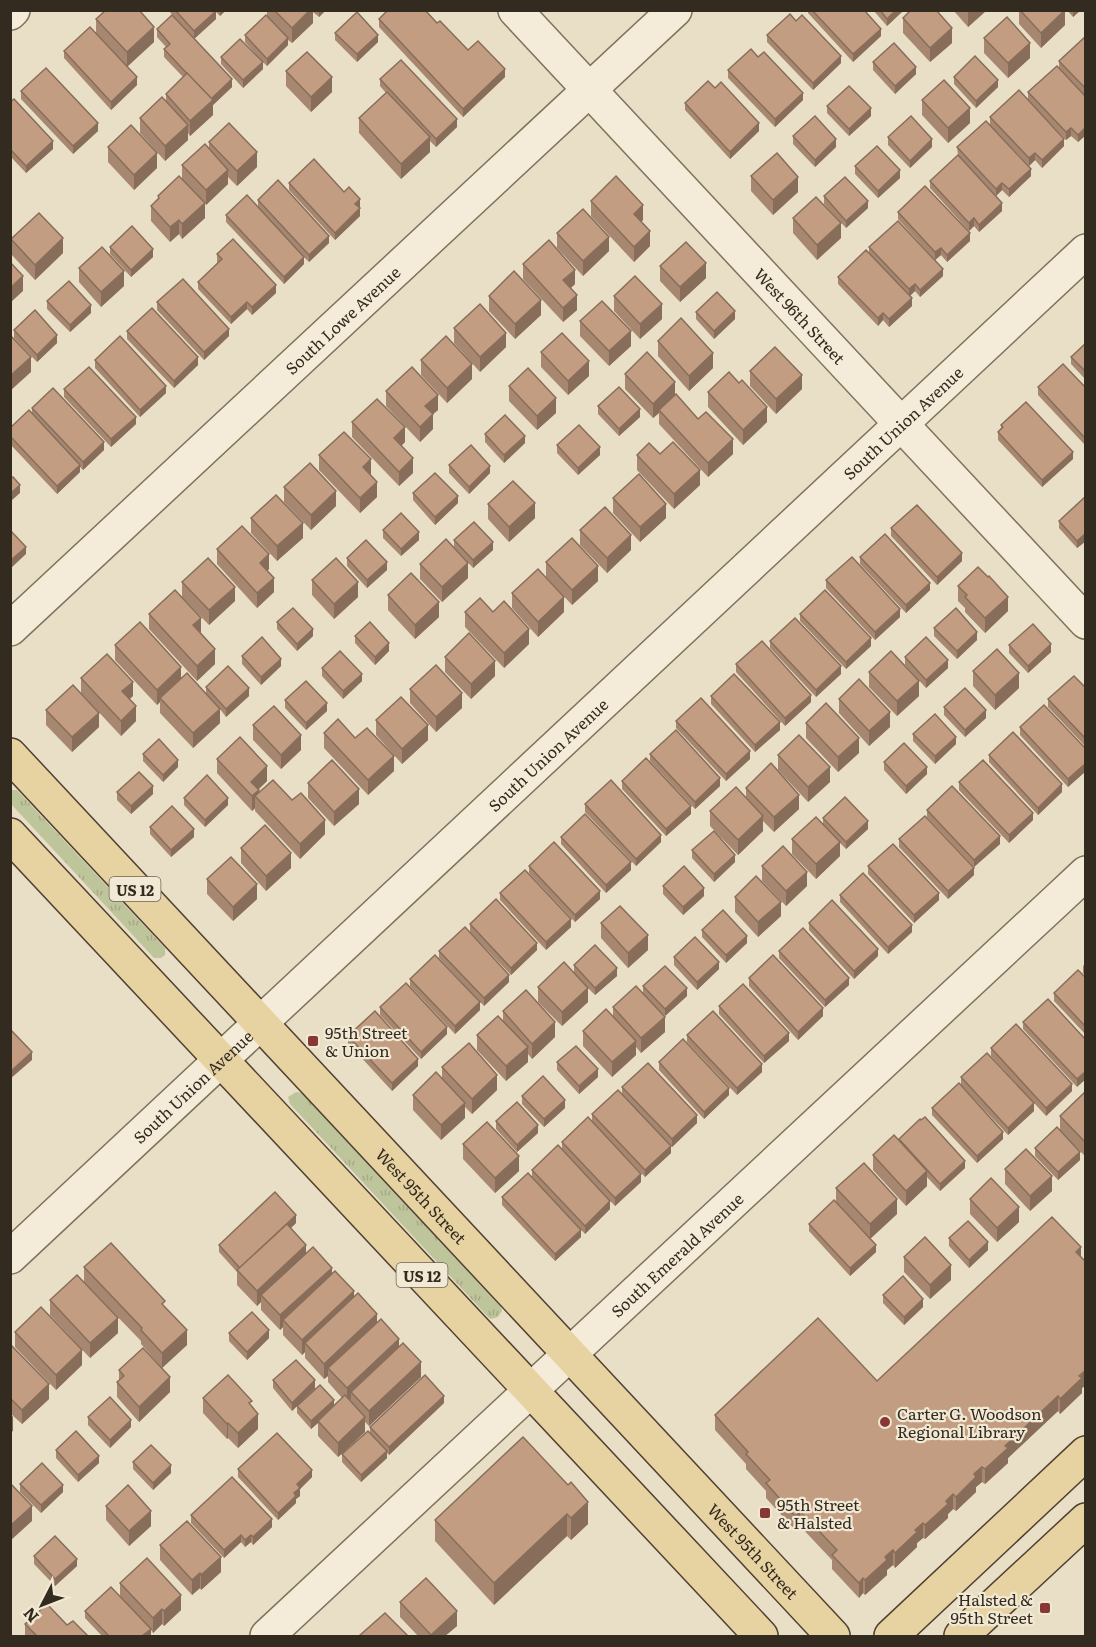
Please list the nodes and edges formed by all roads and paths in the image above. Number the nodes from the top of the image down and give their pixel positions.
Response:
1 (515, 10) edge
2 (675, 10) edge
3 (589, 90) junction
4 (1086, 251) edge
5 (900, 424) junction
6 (1086, 622) edge
7 (10, 629) edge
8 (10, 755) edge
9 (10, 835) edge
10 (1086, 873) edge
11 (260, 1023) junction
12 (221, 1060) junction
13 (10, 1257) edge
14 (569, 1353) junction
15 (530, 1390) junction
16 (1086, 1453) edge
17 (1086, 1520) edge
18 (267, 1636) edge
19 (761, 1636) edge
20 (833, 1636) edge
21 (891, 1636) edge
22 (961, 1636) edge

1 - 3 street, West 96th Street
2 - 3 street, South Lowe Avenue
3 - 5 street, West 96th Street
3 - 7 street, South Lowe Avenue
4 - 5 street, South Union Avenue
5 - 6 street, West 96th Street
5 - 11 street, South Union Avenue
8 - 11 main road, West 95th Street / US 12
9 - 12 main road, US 12
10 - 14 street, South Emerald Avenue
11 - 12 street, South Union Avenue
11 - 14 main road, West 95th Street / US 12
12 - 13 street, South Union Avenue
12 - 15 main road, US 12
14 - 15 street, South Emerald Avenue
14 - 20 main road, West 95th Street / US 12
15 - 18 street, South Emerald Avenue
15 - 19 main road, US 12
16 - 21 main road
17 - 22 main road

